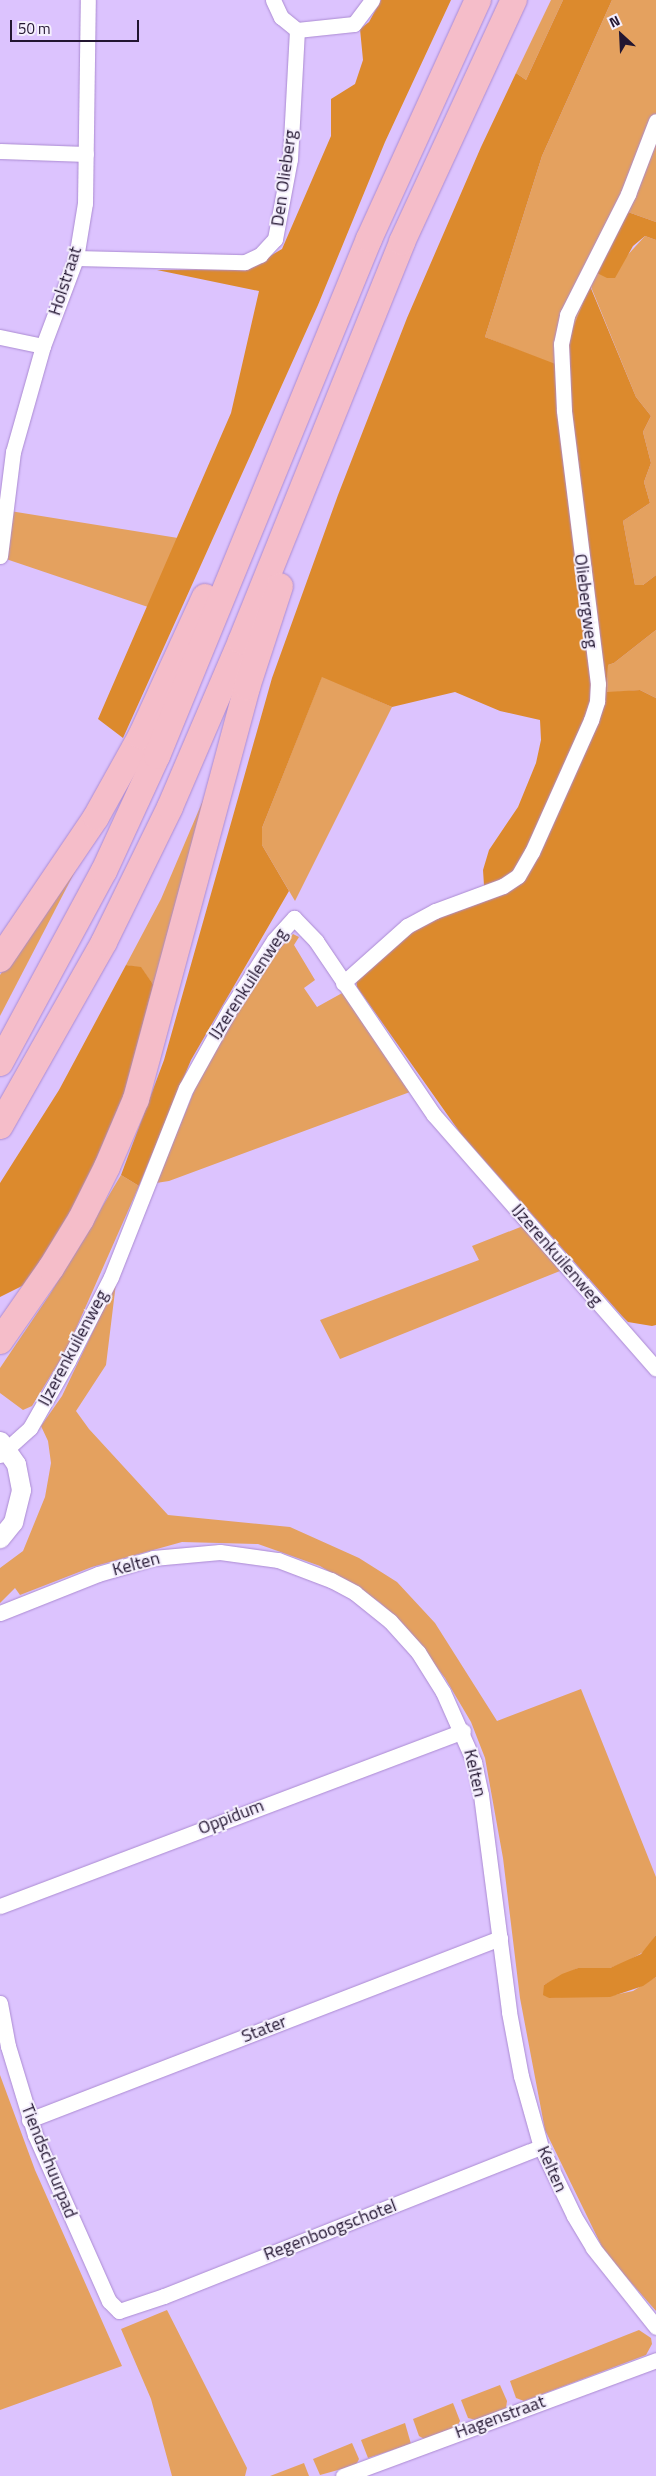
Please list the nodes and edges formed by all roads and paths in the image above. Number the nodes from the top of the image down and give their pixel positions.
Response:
1 (88, 0) edge
2 (273, 0) edge
3 (372, 0) edge
4 (478, 0) edge
5 (514, 0) edge
6 (297, 30) junction
7 (656, 121) edge
8 (0, 151) edge
9 (86, 154) junction
10 (76, 258) junction
11 (0, 337) edge
12 (43, 346) junction
13 (285, 444) junction
14 (307, 476) junction
15 (0, 556) edge
16 (0, 959) edge
17 (344, 983) junction
18 (0, 1064) edge
19 (0, 1126) edge
20 (0, 1341) edge
21 (656, 1369) edge
22 (2, 1448) edge
23 (0, 1538) edge
24 (0, 1613) edge
25 (463, 1731) junction
26 (0, 1906) edge
27 (500, 1938) junction
28 (0, 2003) edge
29 (29, 2120) junction
30 (541, 2148) junction
31 (118, 2311) joint
32 (656, 2327) edge
33 (656, 2360) edge
34 (343, 2476) edge

1 - 9 street, Holstraat
2 - 6 street
3 - 6 street
4 - 13 highway
5 - 14 highway
6 - 10 street, Den Olieberg
7 - 17 street, Oliebergweg
8 - 9 street
9 - 10 street, Holstraat
10 - 12 street, Holstraat
11 - 12 street
12 - 15 street, Holstraat
13 - 16 highway
13 - 18 highway
14 - 19 highway
14 - 20 highway
17 - 21 street, IJzerenkuilenweg
17 - 22 street, IJzerenkuilenweg
22 - 23 street
24 - 25 street, Kelten
25 - 26 street, Oppidum
25 - 27 street, Kelten
27 - 29 street, Stater
27 - 30 street, Kelten
28 - 29 street, Tiendschuurpad
29 - 31 street, Tiendschuurpad
30 - 31 street, Regenboogschotel
30 - 32 street, Kelten
33 - 34 street, Hagenstraat

